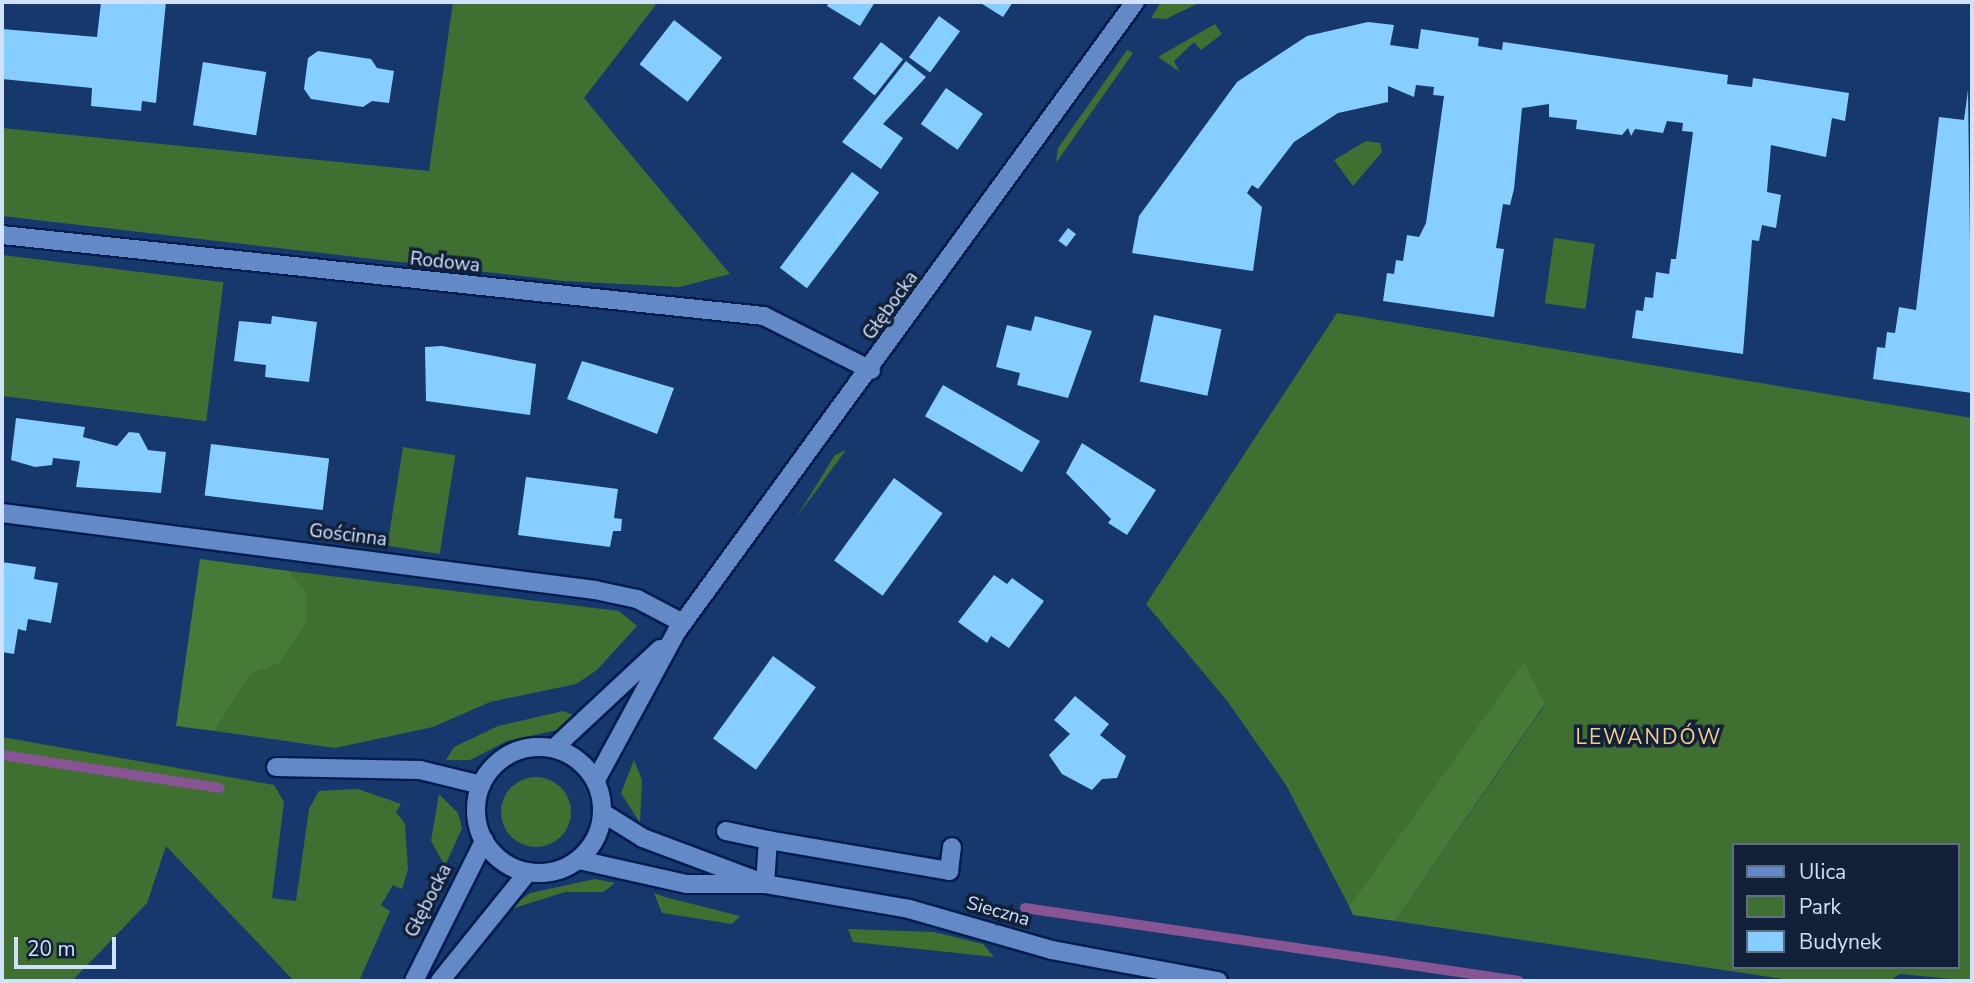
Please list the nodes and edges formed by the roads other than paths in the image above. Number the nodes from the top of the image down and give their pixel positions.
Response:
1 (1135, 2) edge
2 (2, 235) edge
3 (871, 370) junction
4 (2, 513) edge
5 (680, 627) junction
6 (554, 748) junction
7 (276, 767) dead end
8 (596, 780) junction
9 (481, 785) junction
10 (603, 813) junction
11 (726, 831) dead end
12 (768, 840) junction
13 (484, 841) junction
14 (952, 847) dead end
15 (579, 860) junction
16 (528, 872) junction
17 (765, 884) junction
18 (414, 981) edge
19 (440, 981) edge
20 (1218, 981) edge

1 - 3 street, Głębocka
2 - 3 street, Rodowa
3 - 5 street, Głębocka
4 - 5 street, Gościnna
5 - 6 street, Głębocka
5 - 8 street, Głębocka
6 - 8 street
6 - 9 street
7 - 9 street
8 - 10 street
9 - 13 street
10 - 15 street
10 - 17 street, Sieczna
11 - 12 street
12 - 14 street
12 - 17 street
13 - 16 street
13 - 18 street, Głębocka
15 - 16 street
15 - 17 street, Sieczna
16 - 19 street
17 - 20 street, Sieczna

